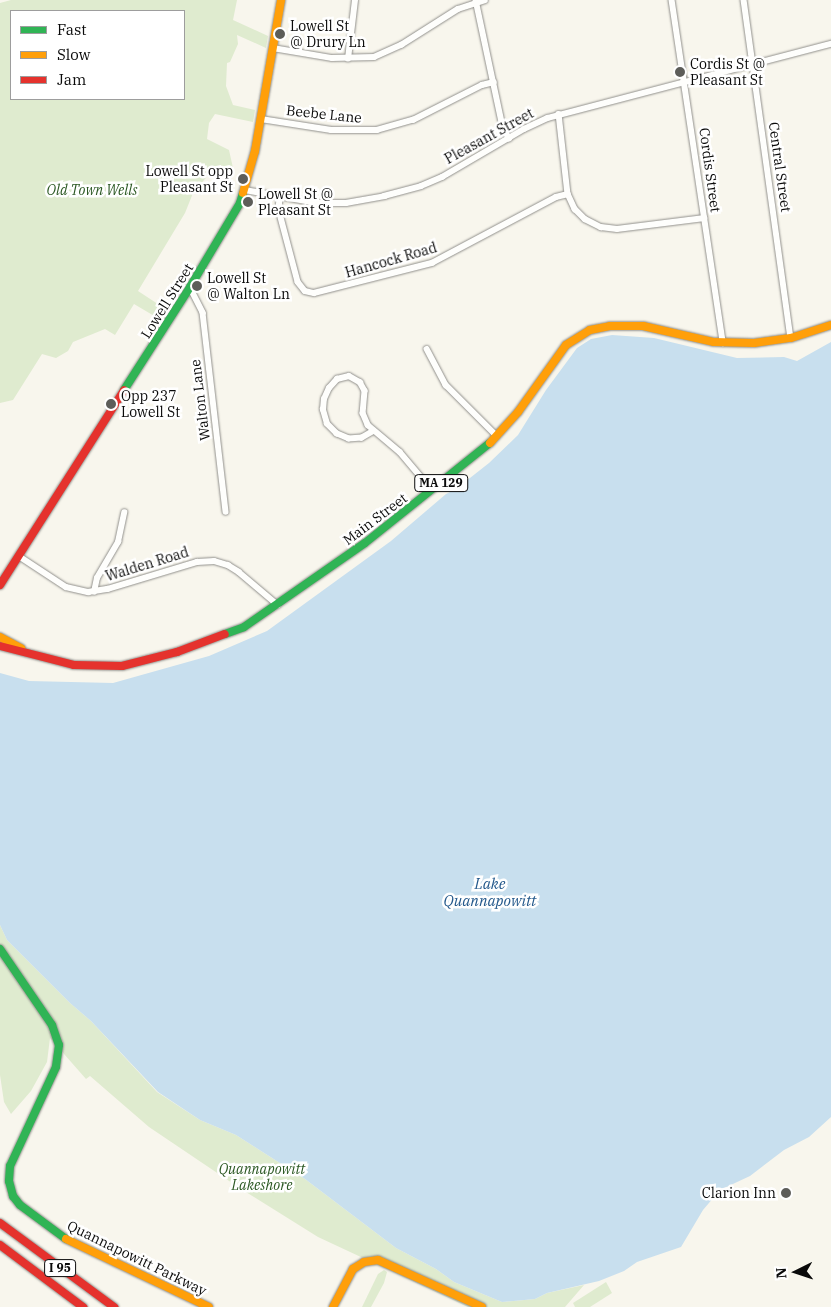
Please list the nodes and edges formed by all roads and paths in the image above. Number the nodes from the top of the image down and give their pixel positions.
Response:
1 (282, 0) edge
2 (355, 0) edge
3 (485, 0) edge
4 (672, 0) edge
5 (744, 0) edge
6 (476, 1) edge
7 (831, 44) edge
8 (273, 48) junction
9 (348, 59) junction
10 (752, 65) junction
11 (494, 82) junction
12 (684, 82) junction
13 (559, 114) junction
14 (261, 119) junction
15 (509, 138) junction
16 (245, 190) junction
17 (568, 194) junction
18 (280, 197) junction
19 (704, 218) junction
20 (190, 287) junction
21 (831, 325) edge
22 (791, 338) junction
23 (722, 343) junction
24 (427, 349) dead end
25 (374, 431) junction
26 (497, 436) junction
27 (432, 490) junction
28 (226, 512) dead end
29 (124, 513) dead end
30 (19, 556) junction
31 (0, 585) edge
32 (94, 592) junction
33 (278, 605) junction
34 (0, 632) edge
35 (4, 639) edge
36 (0, 646) edge
37 (34, 656) junction
38 (0, 949) edge
39 (0, 1222) edge
40 (0, 1246) edge
41 (0, 1253) edge
42 (60, 1290) junction
43 (83, 1307) edge
44 (114, 1307) edge
45 (209, 1307) edge
46 (333, 1307) edge
47 (482, 1307) edge

1 - 8 main road, Lowell Street
2 - 9 street
3 - 6 street
4 - 12 street, Cordis Street
5 - 10 street, Central Street
6 - 9 street
6 - 11 street
7 - 10 street, Pleasant Street
8 - 9 street
8 - 14 main road, Lowell Street
10 - 12 street, Pleasant Street
10 - 22 street, Central Street
11 - 14 street, Beebe Lane
11 - 15 street
12 - 13 street, Pleasant Street
12 - 19 street, Cordis Street
13 - 15 street, Pleasant Street
13 - 17 street
14 - 16 main road, Lowell Street
15 - 18 street, Pleasant Street
16 - 18 street, Pleasant Street
16 - 20 main road, Lowell Street
17 - 18 street, Hancock Road
17 - 19 street
19 - 23 street, Cordis Street
20 - 28 street, Walton Lane
20 - 30 main road, Lowell Street
21 - 22 main road, Main Street / MA 129
22 - 23 main road, Main Street / MA 129
23 - 26 main road, Main Street / MA 129
24 - 26 street
25 - 25 street
25 - 27 street
26 - 27 main road, Main Street / MA 129
27 - 33 main road, Main Street / MA 129
29 - 32 street
30 - 31 main road, Lowell Street
30 - 32 street, Walden Road
32 - 33 street, Walden Road
33 - 37 main road, Main Street / MA 129
34 - 35 main road
35 - 37 main road, Main Street / MA 129
36 - 37 main road, Main Street / MA 129
38 - 45 main road, Quannapowitt Parkway
39 - 44 main road, I 95
40 - 42 main road, I 95
41 - 42 main road
42 - 43 main road, I 95
46 - 47 main road

